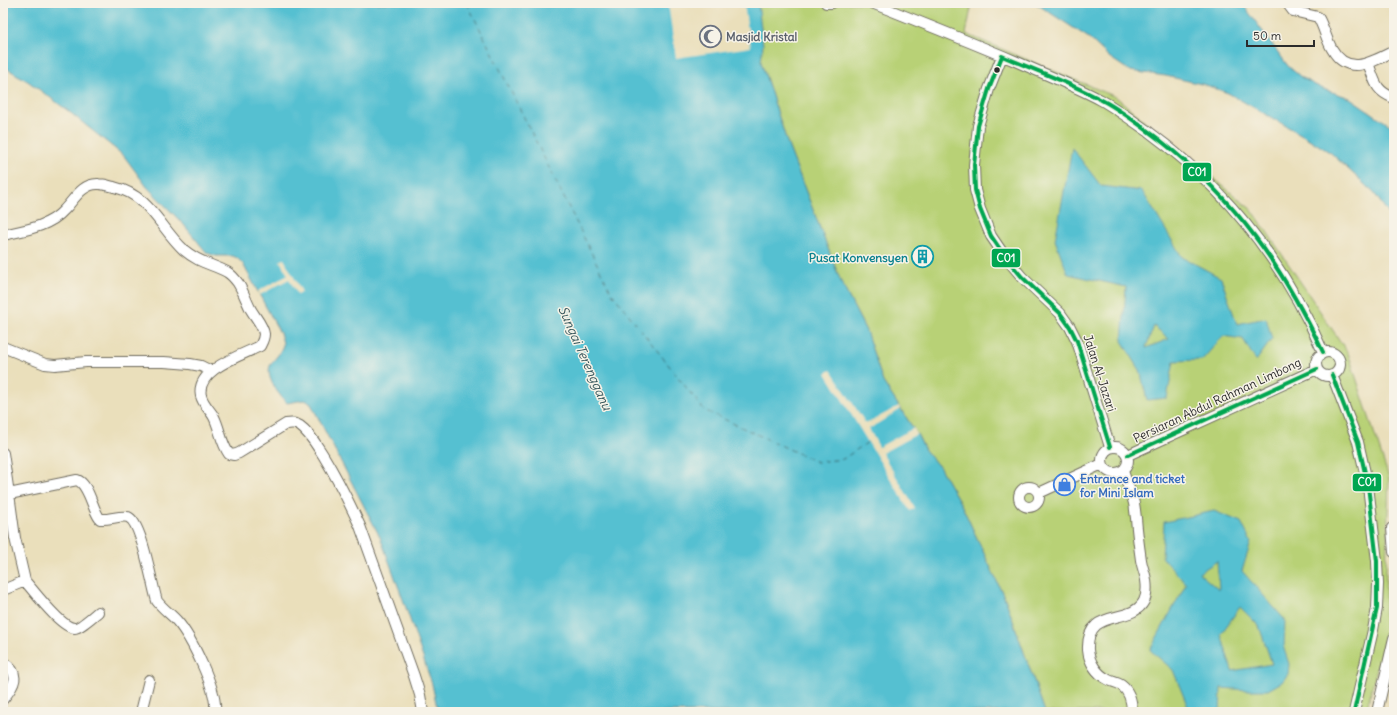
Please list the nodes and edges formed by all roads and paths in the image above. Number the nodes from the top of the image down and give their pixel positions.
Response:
1 (826, 3) edge
2 (832, 3) edge
3 (872, 3) edge
4 (1287, 3) edge
5 (1394, 51) edge
6 (1002, 56) junction
7 (1368, 63) junction
8 (1394, 98) edge
9 (3, 235) edge
10 (3, 347) edge
11 (1324, 352) junction
12 (1317, 369) junction
13 (211, 371) junction
14 (1332, 375) junction
15 (1110, 447) junction
16 (3, 453) edge
17 (1128, 455) junction
18 (1102, 464) junction
19 (1122, 471) junction
20 (1039, 493) dead end
21 (6, 495) edge
22 (1392, 528) dead end
23 (1394, 552) edge
24 (25, 580) junction
25 (3, 590) edge
26 (98, 612) dead end
27 (1394, 638) edge
28 (3, 662) edge
29 (149, 680) dead end
30 (3, 699) edge
31 (141, 712) edge
32 (215, 712) edge
33 (423, 712) edge
34 (1132, 712) edge
35 (1354, 712) edge
36 (1378, 712) edge

1 - 2 street
3 - 6 street
4 - 7 street
5 - 7 street
6 - 11 street
6 - 15 street, Jalan Al-Jazari
7 - 8 street
9 - 13 street
10 - 13 street
11 - 12 street
11 - 14 street
12 - 14 street
12 - 17 street, Persiaran Abdul Rahman Limbong
13 - 33 street
14 - 35 street
15 - 17 street
15 - 18 street
16 - 21 street
17 - 19 street
18 - 19 street
18 - 20 street
19 - 34 street
21 - 24 street
21 - 32 street
22 - 23 street
24 - 25 street
24 - 26 street
27 - 36 street
28 - 30 street
29 - 31 street

